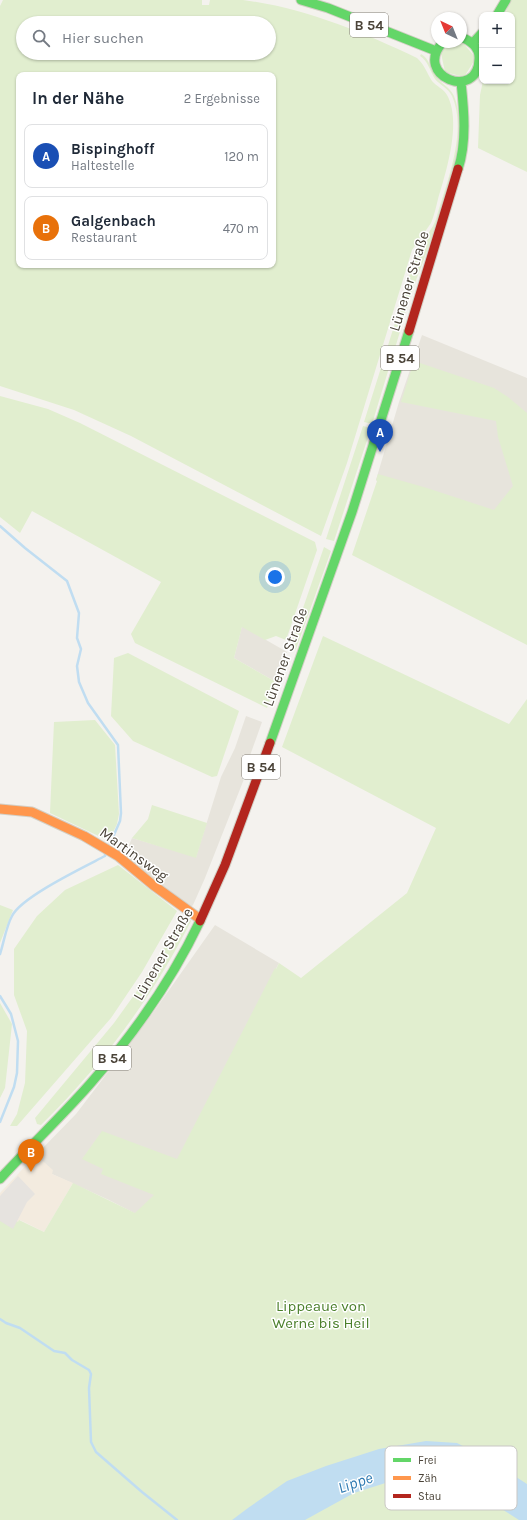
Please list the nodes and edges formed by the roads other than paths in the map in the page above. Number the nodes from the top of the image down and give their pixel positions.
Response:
1 (301, 0) edge
2 (506, 0) edge
3 (499, 12) edge
4 (479, 36) edge
5 (467, 39) edge
6 (473, 43) junction
7 (438, 48) edge
8 (436, 51) junction
9 (460, 82) junction
10 (0, 809) edge
11 (200, 919) junction
12 (0, 1178) edge

1 - 8 main road, B 54
2 - 3 main road
4 - 6 main road
5 - 6 main road
6 - 9 main road
7 - 8 main road
8 - 9 main road
9 - 11 main road, Lünener Straße / B 54
10 - 11 main road, Martinsweg
11 - 12 main road, Lünener Straße / B 54

